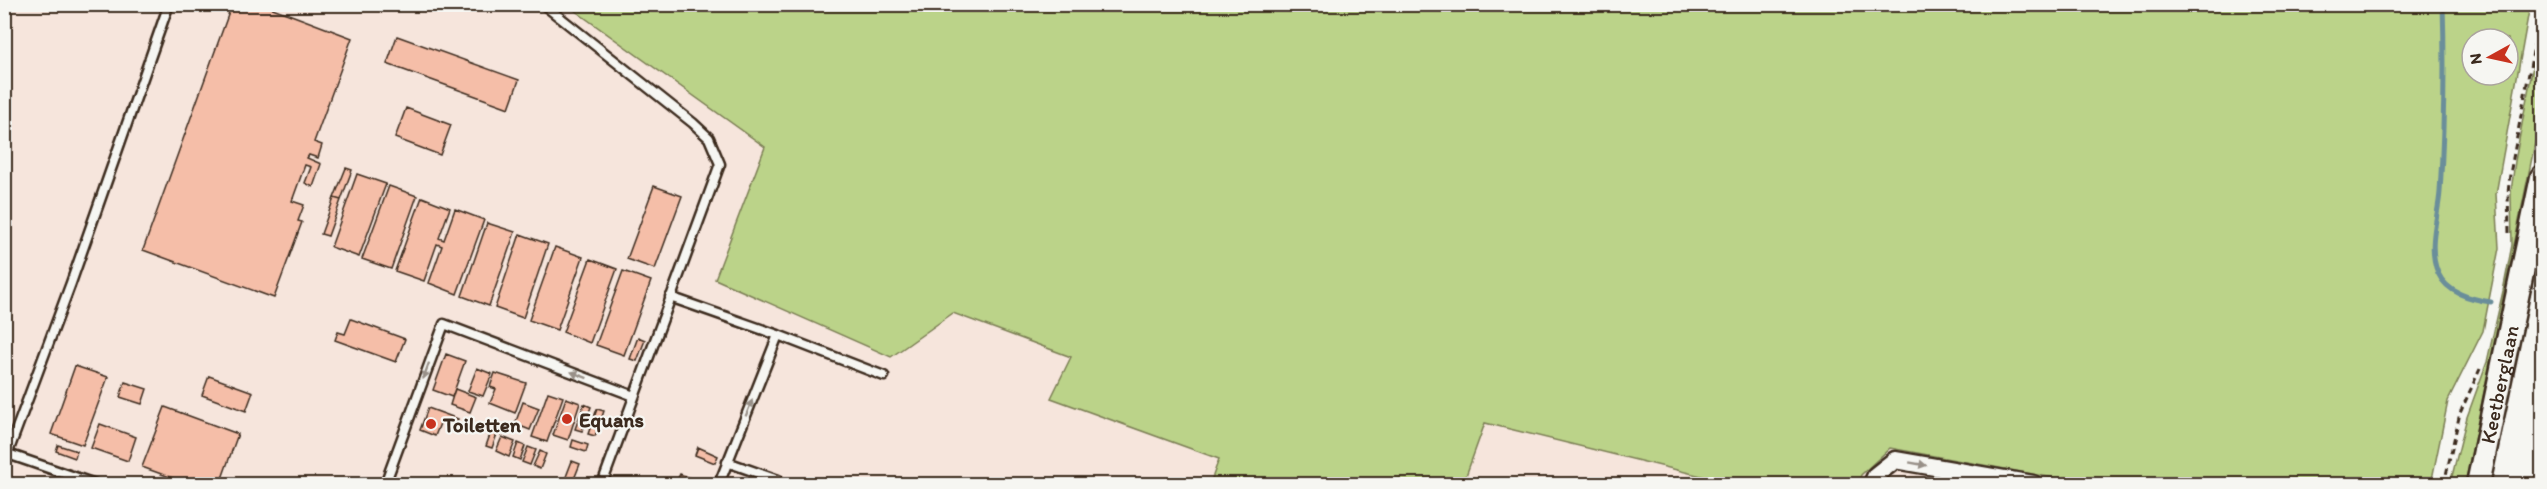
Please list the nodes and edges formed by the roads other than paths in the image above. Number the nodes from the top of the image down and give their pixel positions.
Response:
1 (169, 4) edge
2 (543, 4) edge
3 (2542, 177) edge
4 (670, 297) junction
5 (778, 335) junction
6 (884, 376) dead end
7 (634, 396) junction
8 (6, 457) edge
9 (727, 462) junction
10 (95, 484) edge
11 (385, 484) edge
12 (602, 484) edge
13 (719, 484) edge
14 (776, 484) edge
15 (1872, 484) edge
16 (2033, 484) edge
17 (2478, 484) edge

1 - 8 lane
2 - 4 lane
3 - 17 main road, Keetberglaan
4 - 5 lane
4 - 7 lane
5 - 6 lane
9 -> 5 lane
7 -> 11 lane
7 - 12 lane
8 - 10 lane
9 - 13 lane
9 - 14 lane
15 -> 16 street

